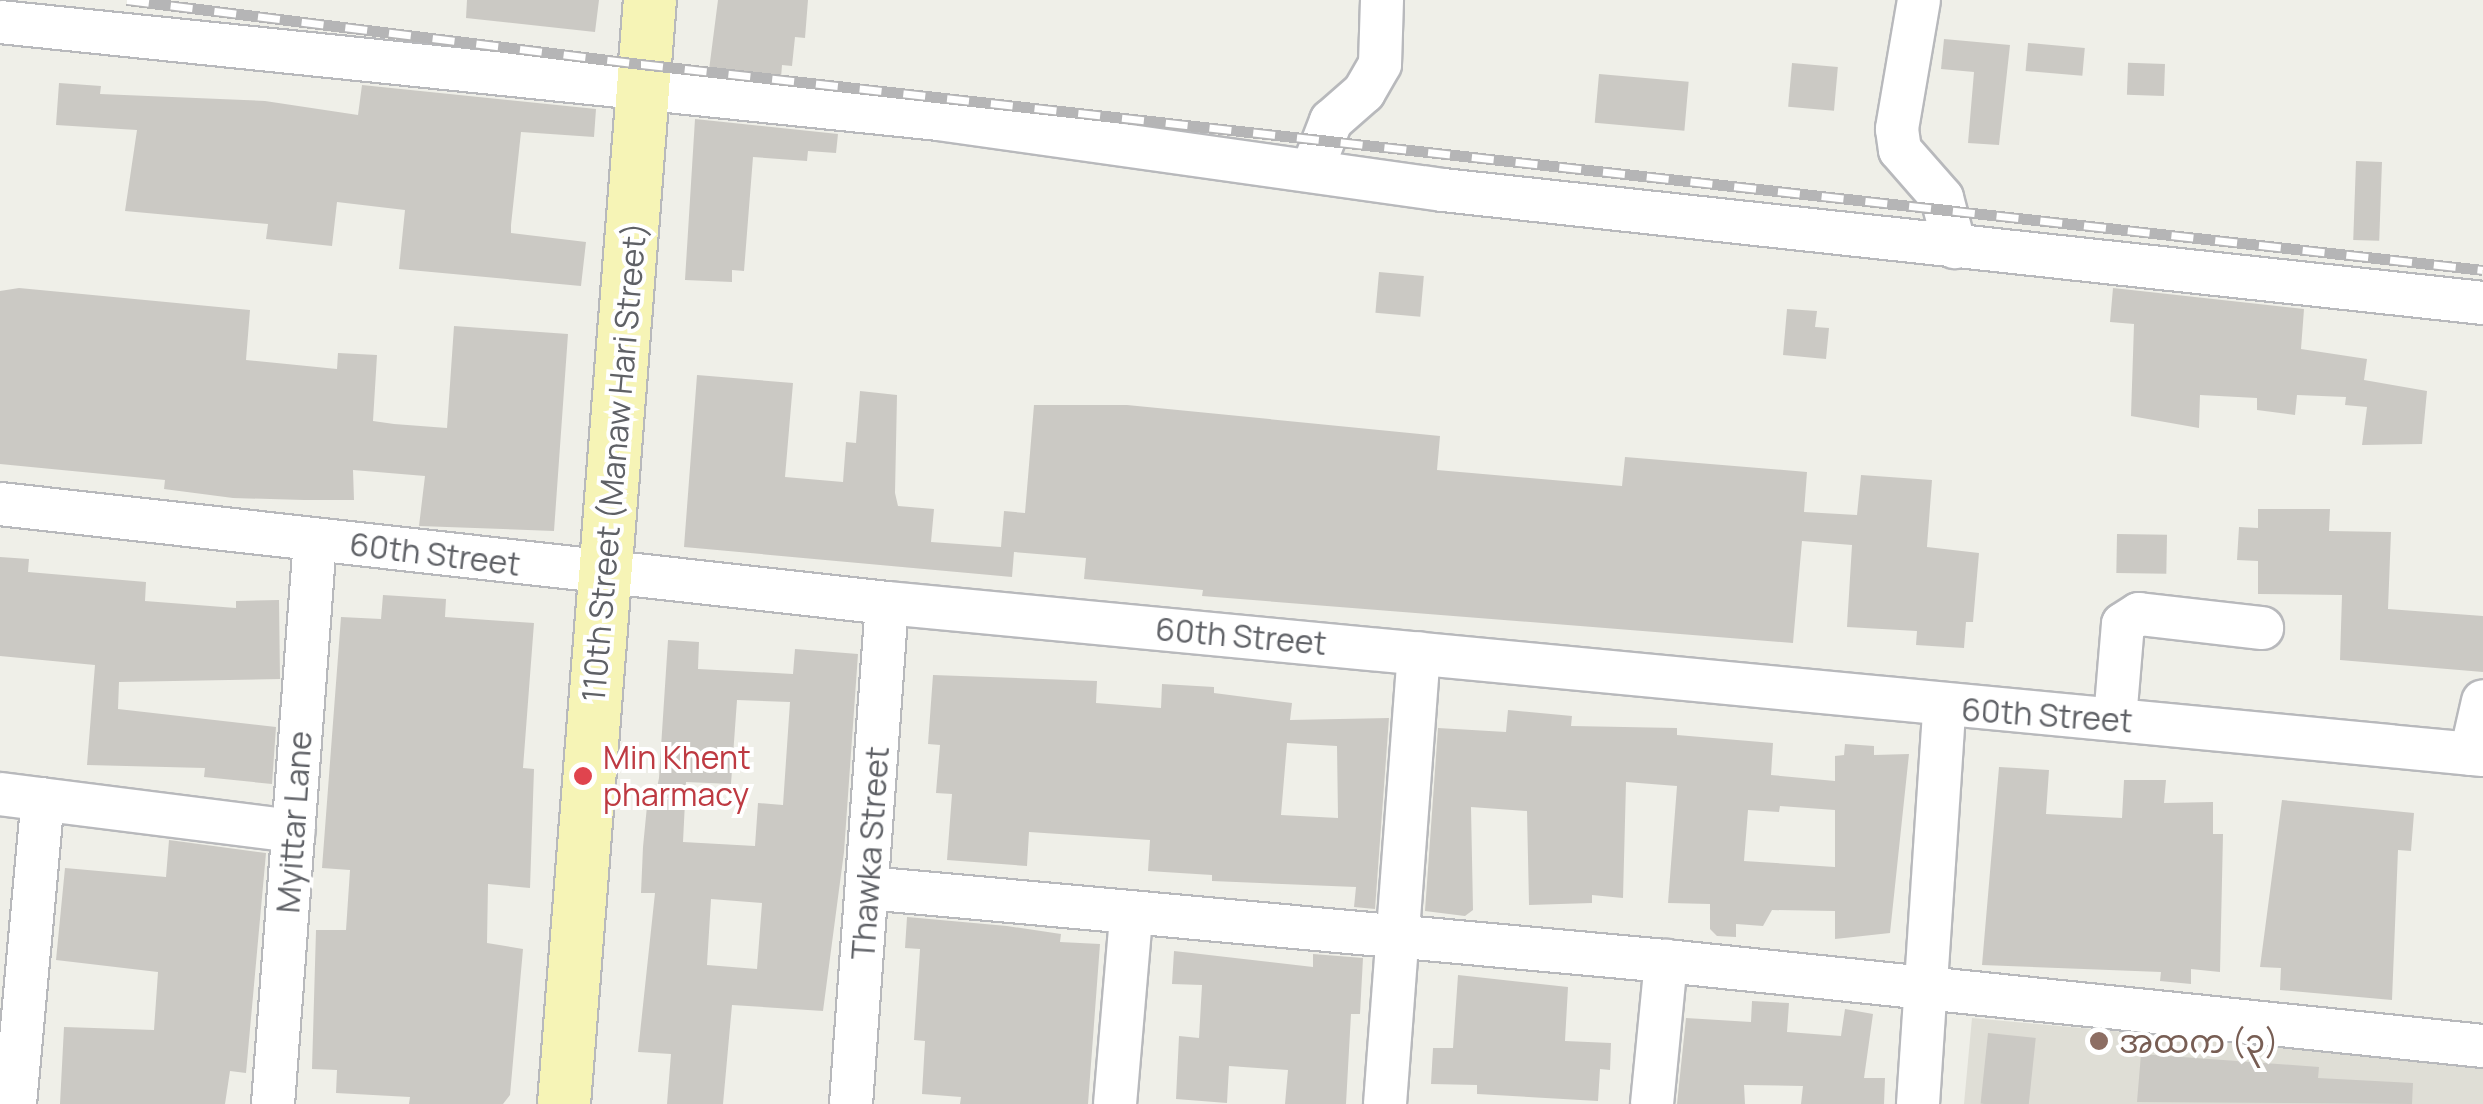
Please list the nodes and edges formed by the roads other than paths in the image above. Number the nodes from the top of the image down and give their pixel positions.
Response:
1 (90, 0) edge
2 (650, 0) edge
3 (1382, 0) edge
4 (1919, 0) edge
5 (20, 24) edge
6 (641, 90) junction
7 (1312, 170) junction
8 (1955, 247) junction
9 (2483, 302) edge
10 (0, 504) edge
11 (315, 540) junction
12 (605, 573) junction
13 (887, 603) junction
14 (2262, 628) dead end
15 (1419, 653) junction
16 (2483, 701) edge
17 (1944, 708) junction
18 (2116, 719) junction
19 (2477, 755) edge
20 (0, 794) edge
21 (43, 798) junction
22 (294, 831) junction
23 (868, 888) junction
24 (1131, 916) junction
25 (1400, 939) junction
26 (1666, 961) junction
27 (1926, 990) junction
28 (2483, 1046) edge
29 (15, 1104) edge
30 (273, 1104) edge
31 (564, 1104) edge
32 (851, 1104) edge
33 (1115, 1104) edge
34 (1386, 1104) edge
35 (1652, 1104) edge
36 (1918, 1104) edge

1 - 5 street
2 - 6 main road, 110th Street (Manaw Hari Street)
3 - 7 street
4 - 8 street
5 - 6 street
6 - 7 street
6 - 12 main road, 110th Street (Manaw Hari Street)
7 - 8 street
8 - 9 street
10 - 11 street, 60th Street
11 - 12 street, 60th Street
11 - 22 street, Myittar Lane
12 - 13 street, 60th Street
12 - 31 main road, 110th Street (Manaw Hari Street)
13 - 15 street, 60th Street
13 - 23 street, Thawka Street
14 - 18 street
15 - 17 street, 60th Street
15 - 25 street
16 - 19 street
17 - 18 street, 60th Street
17 - 27 street
18 - 19 street, 60th Street
20 - 21 street
21 - 22 street
21 - 29 street
22 - 30 street, Myittar Lane
23 - 24 street
23 - 32 street, Thawka Street
24 - 25 street
24 - 33 street
25 - 26 street
25 - 34 street
26 - 27 street
26 - 35 street
27 - 28 street
27 - 36 street

